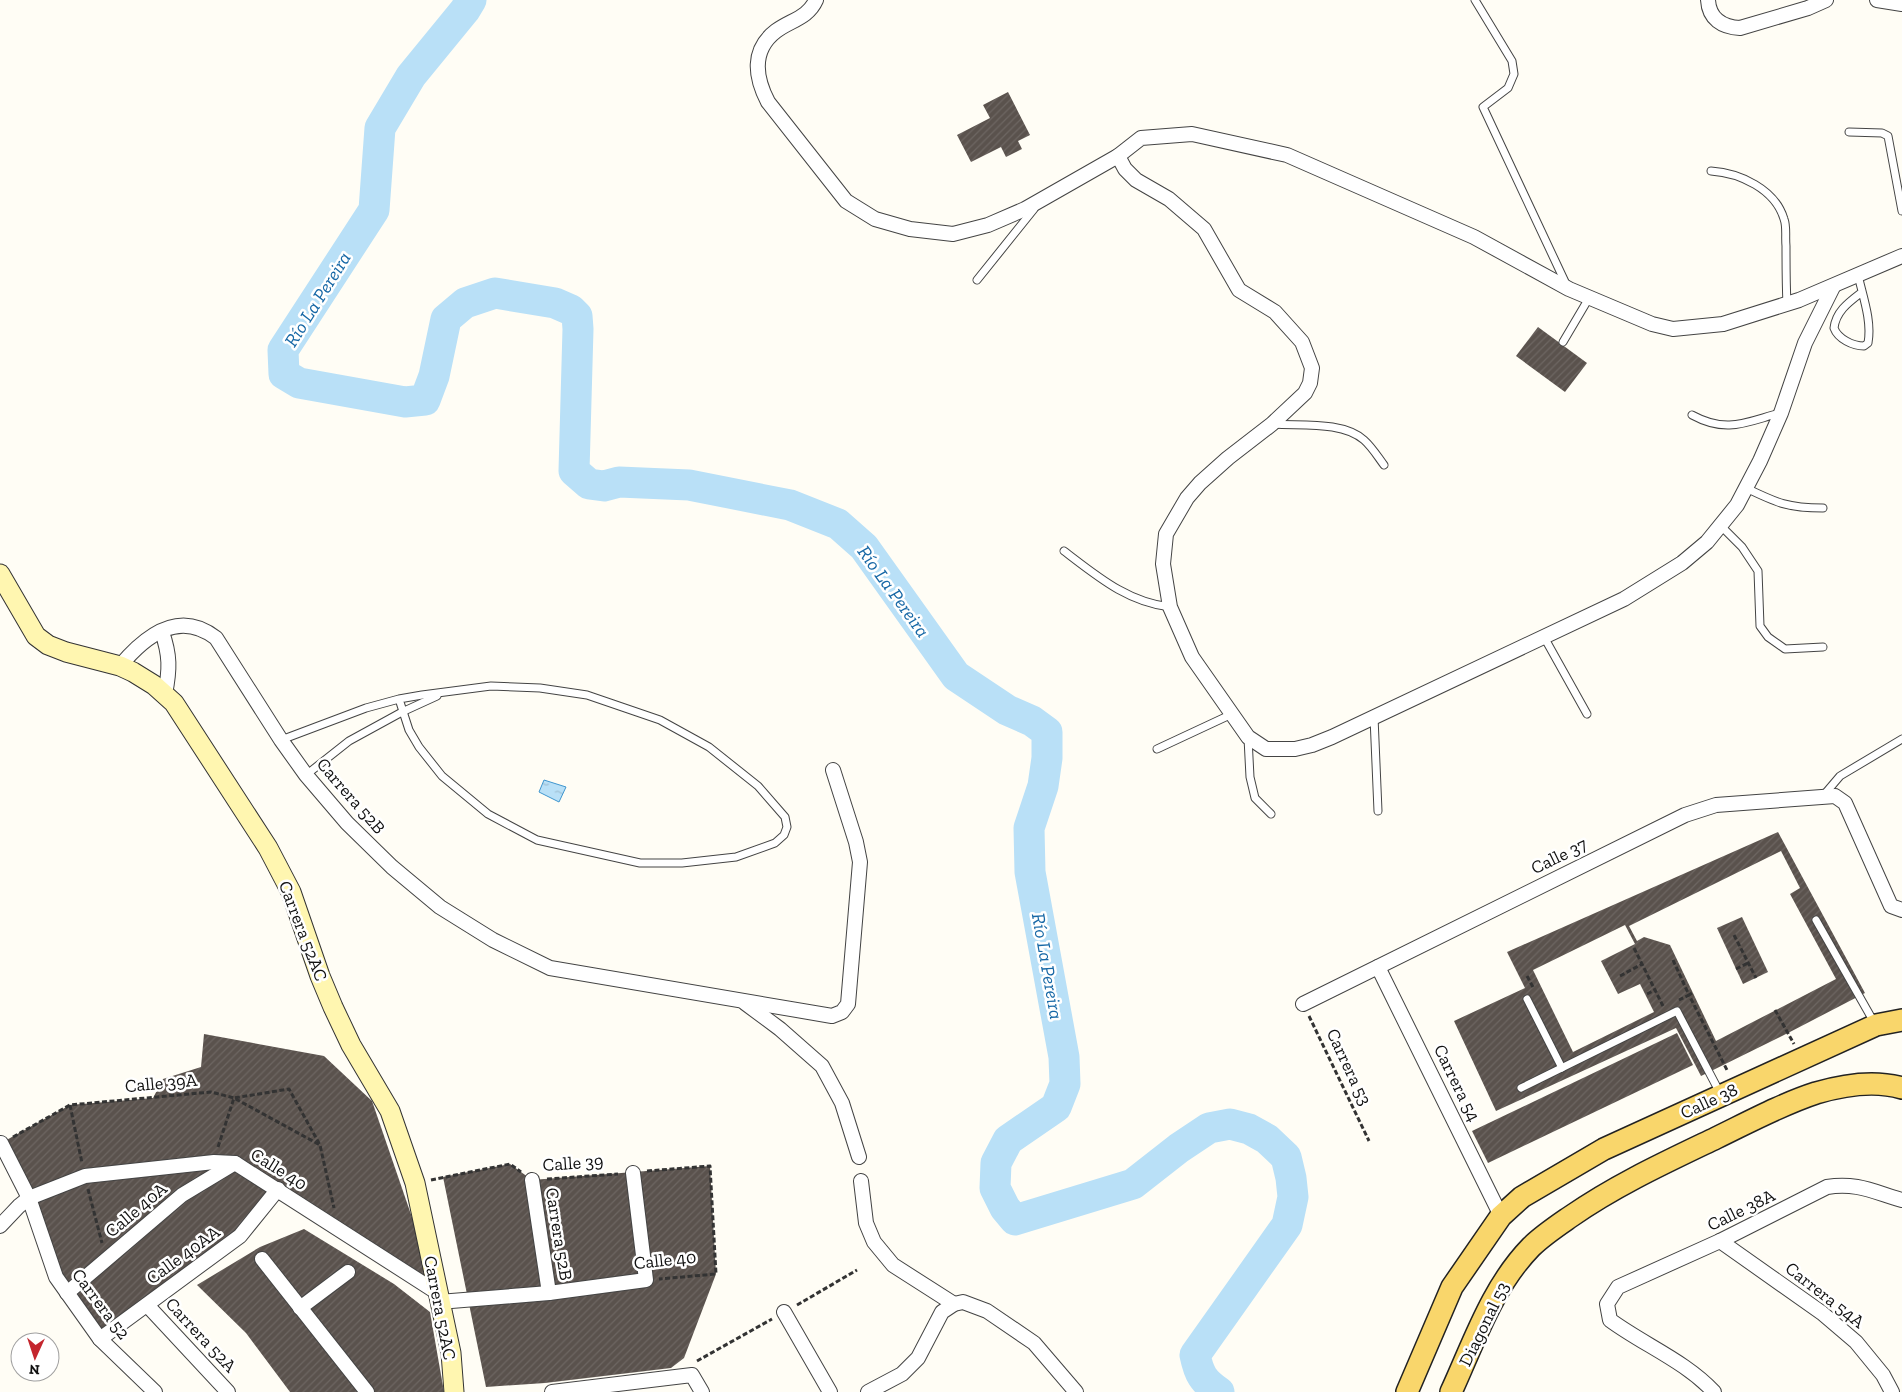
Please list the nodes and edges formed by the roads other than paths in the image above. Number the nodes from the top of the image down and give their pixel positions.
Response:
1 (816, 0) edge
2 (1475, 0) edge
3 (1708, 0) edge
4 (1826, 0) edge
5 (1878, 0) edge
6 (1902, 4) edge
7 (1849, 132) dead end
8 (1118, 156) junction
9 (1711, 172) dead end
10 (1040, 200) junction
11 (1902, 211) edge
12 (1902, 256) edge
13 (1858, 275) junction
14 (977, 280) dead end
15 (1833, 286) junction
16 (1568, 289) junction
17 (1862, 292) junction
18 (1589, 298) junction
19 (1786, 304) junction
20 (1563, 342) dead end
21 (1781, 413) junction
22 (1692, 415) dead end
23 (1272, 424) junction
24 (1384, 465) dead end
25 (1746, 488) junction
26 (1824, 508) dead end
27 (1721, 526) junction
28 (1064, 551) dead end
29 (0, 574) edge
30 (1170, 607) junction
31 (162, 632) junction
32 (1544, 637) junction
33 (1823, 647) dead end
34 (120, 666) junction
35 (446, 692) junction
36 (165, 694) junction
37 (399, 699) junction
38 (402, 712) junction
39 (1232, 714) junction
40 (1587, 714) dead end
41 (1374, 718) junction
42 (1248, 737) junction
43 (1902, 739) edge
44 (281, 740) junction
45 (1157, 748) dead end
46 (833, 770) dead end
47 (306, 775) junction
48 (1823, 796) junction
49 (1378, 812) dead end
50 (1271, 814) dead end
51 (1902, 910) edge
52 (1816, 920) dead end
53 (1378, 967) junction
54 (1527, 999) dead end
55 (742, 1001) junction
56 (1303, 1004) road end
57 (1902, 1020) edge
58 (1876, 1025) junction
59 (1562, 1068) junction
60 (1521, 1088) dead end
61 (1902, 1088) edge
62 (1728, 1092) junction
63 (2, 1144) road end
64 (859, 1157) dead end
65 (235, 1163) junction
66 (633, 1172) road end
67 (532, 1180) road end
68 (861, 1180) dead end
69 (278, 1189) junction
70 (29, 1198) junction
71 (1902, 1200) edge
72 (1591, 1202) joint
73 (1501, 1216) junction
74 (0, 1226) edge
75 (1720, 1241) junction
76 (262, 1259) dead end
77 (348, 1272) dead end
78 (67, 1293) junction
79 (549, 1293) junction
80 (438, 1298) junction
81 (954, 1304) junction
82 (147, 1305) junction
83 (300, 1308) junction
84 (784, 1312) dead end
85 (100, 1339) junction
86 (154, 1392) edge
87 (228, 1392) edge
88 (367, 1392) edge
89 (454, 1392) edge
90 (552, 1392) edge
91 (702, 1392) edge
92 (830, 1392) edge
93 (868, 1392) edge
94 (1076, 1392) edge
95 (1407, 1392) edge
96 (1451, 1392) edge
97 (1714, 1392) edge
98 (1892, 1392) edge

1 - 10 street
2 - 16 lane
3 - 4 street
5 - 6 street
7 - 11 lane
8 - 10 street
8 - 16 street
8 - 23 street
9 - 19 lane
10 - 14 lane
12 - 13 street
13 - 15 street
13 - 17 lane
15 - 19 street
15 - 21 street
16 - 18 street
17 - 17 lane
18 - 19 street
18 - 20 lane
21 - 22 lane
21 - 25 street
23 - 24 lane
23 - 30 street
25 - 26 lane
25 - 27 street
27 - 32 street
27 - 33 lane
28 - 30 lane
29 - 34 street, Carrera 52AC
30 - 39 street
31 - 34 street, Carrera 52B
31 - 36 street
31 - 44 street, Carrera 52B
32 - 40 lane
32 - 41 street
34 - 36 street, Carrera 52AC
35 - 37 lane
35 - 38 lane
35 - 38 lane
36 - 80 street, Carrera 52AC
37 - 38 lane
37 - 44 lane
38 - 47 lane
39 - 42 street
39 - 45 lane
41 - 42 street
41 - 49 lane
42 - 50 lane
43 - 48 lane
44 - 47 street, Carrera 52B
46 - 55 street, Carrera 52B
47 - 55 street, Carrera 52B
48 - 51 street, Calle 37
48 - 53 street, Calle 37
52 - 58 lane
53 - 56 street, Calle 37
53 - 73 street, Carrera 54
54 - 59 lane
55 - 64 street
57 - 58 main road, Calle 38
58 - 62 main road, Calle 38
59 - 60 lane
59 - 62 lane
61 - 72 main road, Calle 38
62 - 73 main road, Calle 38
63 - 70 street, Carrera 52
65 - 69 street, Calle 40
65 - 70 street, Calle 40
65 - 78 street, Calle 40A
66 - 79 street, Calle 40
67 - 79 street, Carrera 52B
68 - 81 street
69 - 80 street, Calle 40
69 - 82 street, Calle 40AA
70 - 74 street, Calle 40
70 - 78 street, Carrera 52
71 - 75 street, Calle 38A
72 - 96 main road, Diagonal 53
73 - 95 main road
75 - 97 street, Calle 38A
75 - 98 street, Carrera 54A
76 - 83 street
77 - 83 street
78 - 85 street, Carrera 52
79 - 80 street, Calle 40
80 - 89 street, Carrera 52AC
81 - 93 street
81 - 94 street
82 - 85 street, Calle 40AA
82 - 87 street, Carrera 52A
83 - 88 street
84 - 92 street
85 - 86 street, Carrera 52
90 - 91 street

